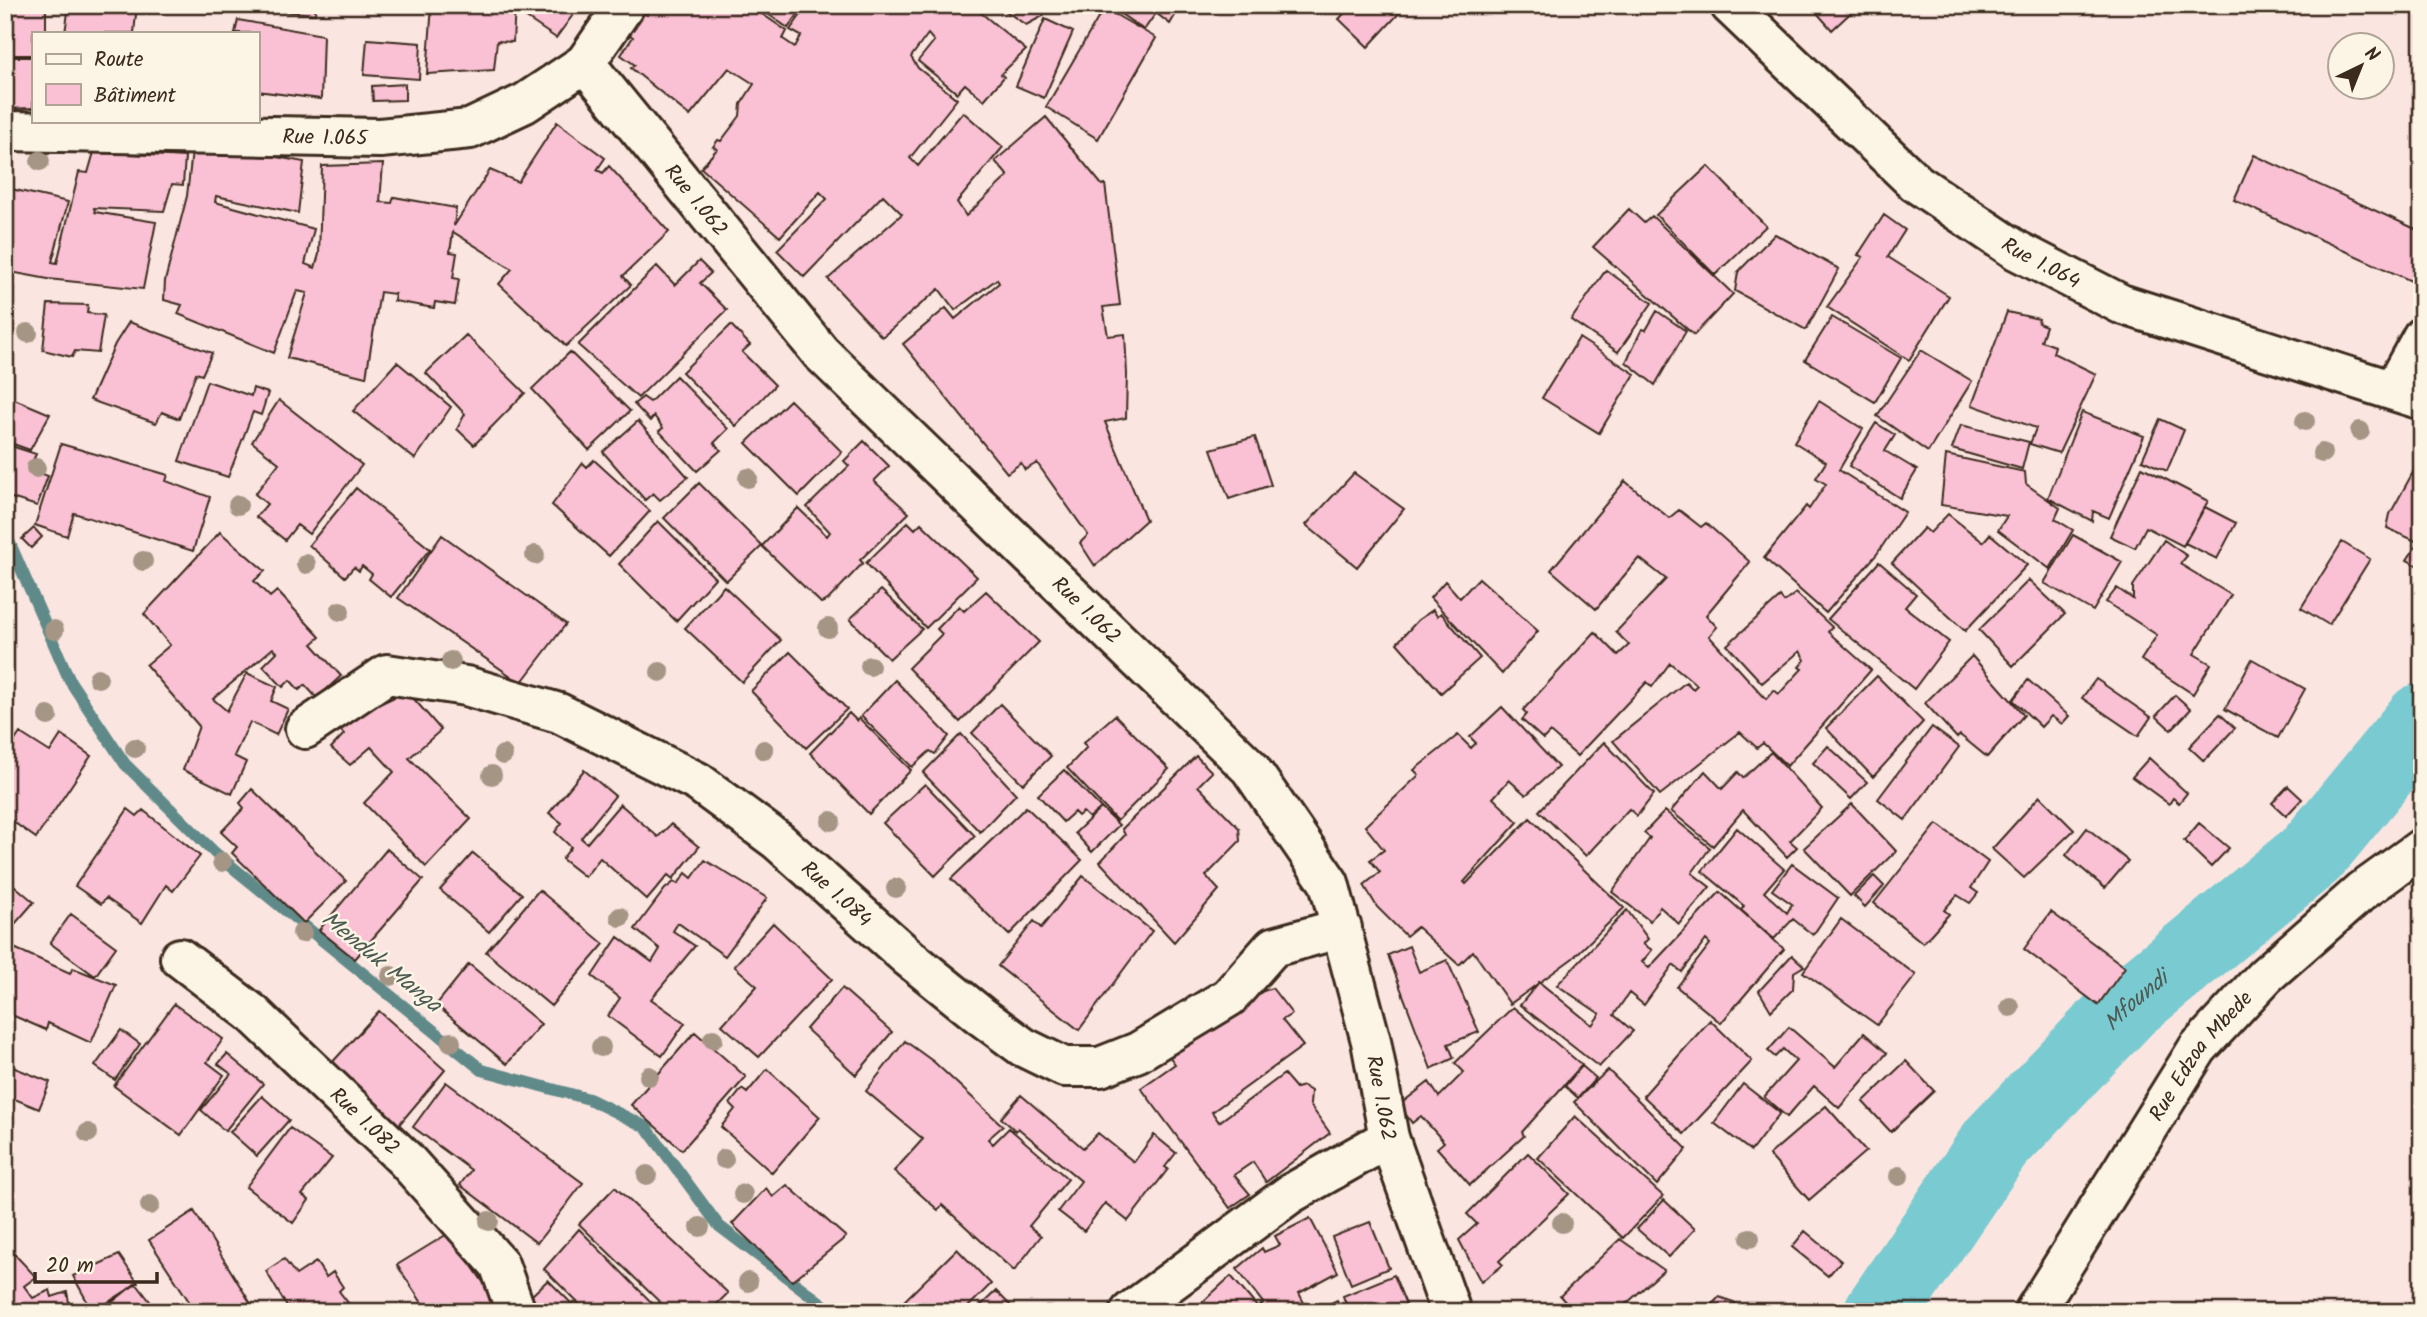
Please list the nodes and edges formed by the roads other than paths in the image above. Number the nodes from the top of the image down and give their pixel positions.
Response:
1 (625, 5) edge
2 (1730, 5) edge
3 (585, 63) junction
4 (5, 131) edge
5 (2422, 337) edge
6 (2407, 395) edge
7 (305, 729) dead end
8 (2422, 848) edge
9 (1342, 929) junction
10 (180, 958) dead end
11 (1389, 1138) junction
12 (516, 1312) edge
13 (1130, 1312) edge
14 (1451, 1312) edge
15 (2034, 1312) edge

1 - 3 street
2 - 6 street, Rue 1.064
3 - 4 street, Rue 1.065
3 - 9 street, Rue 1.062
5 - 6 street
7 - 9 street, Rue 1.084
8 - 15 street, Rue Edzoa Mbede
9 - 11 street, Rue 1.062
10 - 12 street, Rue 1.082
11 - 13 street
11 - 14 street, Rue 1.062

